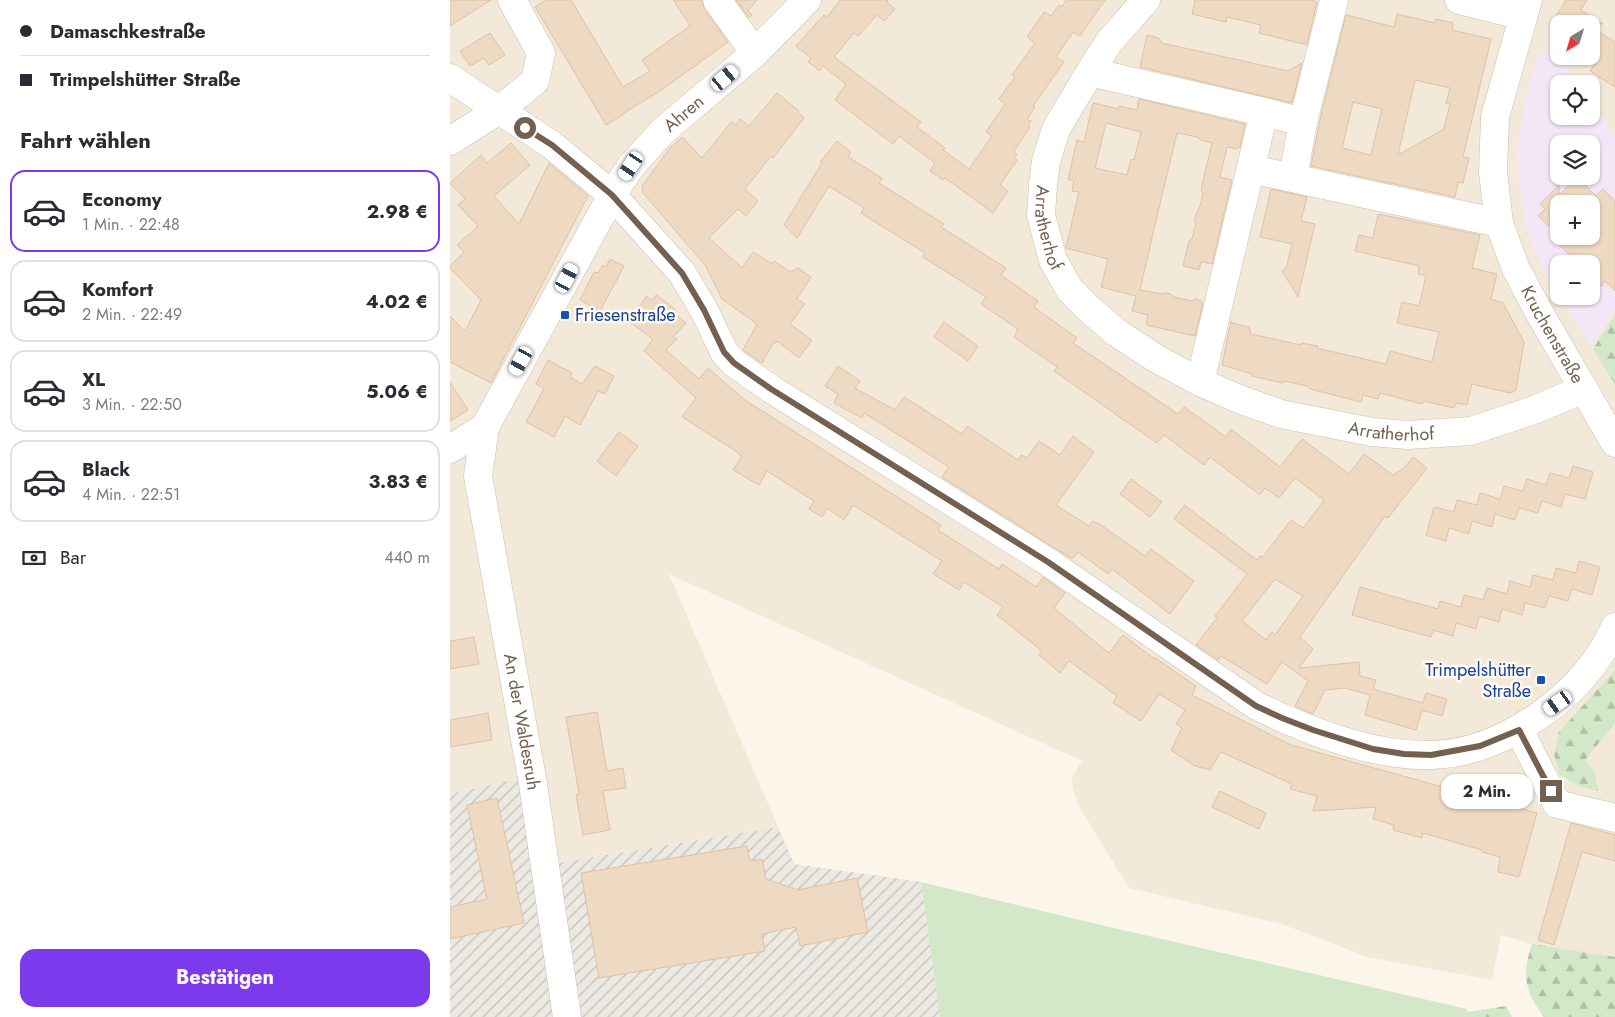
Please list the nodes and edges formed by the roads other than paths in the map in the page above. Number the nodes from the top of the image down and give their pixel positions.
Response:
1 (512, 0) edge
2 (717, 0) edge
3 (807, 0) edge
4 (1146, 0) edge
5 (1334, 0) edge
6 (1459, 0) edge
7 (1525, 8) edge
8 (755, 52) junction
9 (1090, 72) junction
10 (450, 78) edge
11 (498, 110) junction
12 (1264, 112) junction
13 (1303, 122) junction
14 (450, 141) edge
15 (1251, 169) junction
16 (1293, 178) junction
17 (612, 195) junction
18 (1499, 223) junction
19 (1200, 382) junction
20 (1584, 389) junction
21 (485, 427) junction
22 (1615, 443) edge
23 (450, 449) edge
24 (1615, 627) edge
25 (1519, 730) junction
26 (1615, 818) edge
27 (567, 1017) edge

1 - 11 street
2 - 8 street
3 - 8 street, Ahren
4 - 9 street, Arratherhof
5 - 13 street
6 - 7 street
7 - 18 street, Kruchenstraße
8 - 17 street, Ahren
9 - 12 street
9 - 19 street, Arratherhof
10 - 11 street
11 - 14 street
11 - 17 street
12 - 13 street
12 - 15 street
13 - 16 street
15 - 16 street
15 - 19 street
16 - 18 street
17 - 21 street
17 - 25 street
18 - 20 street, Kruchenstraße
19 - 20 street, Arratherhof
20 - 22 street, Kruchenstraße
21 - 23 street
21 - 27 street, An der Waldesruh
24 - 25 street
25 - 26 street

